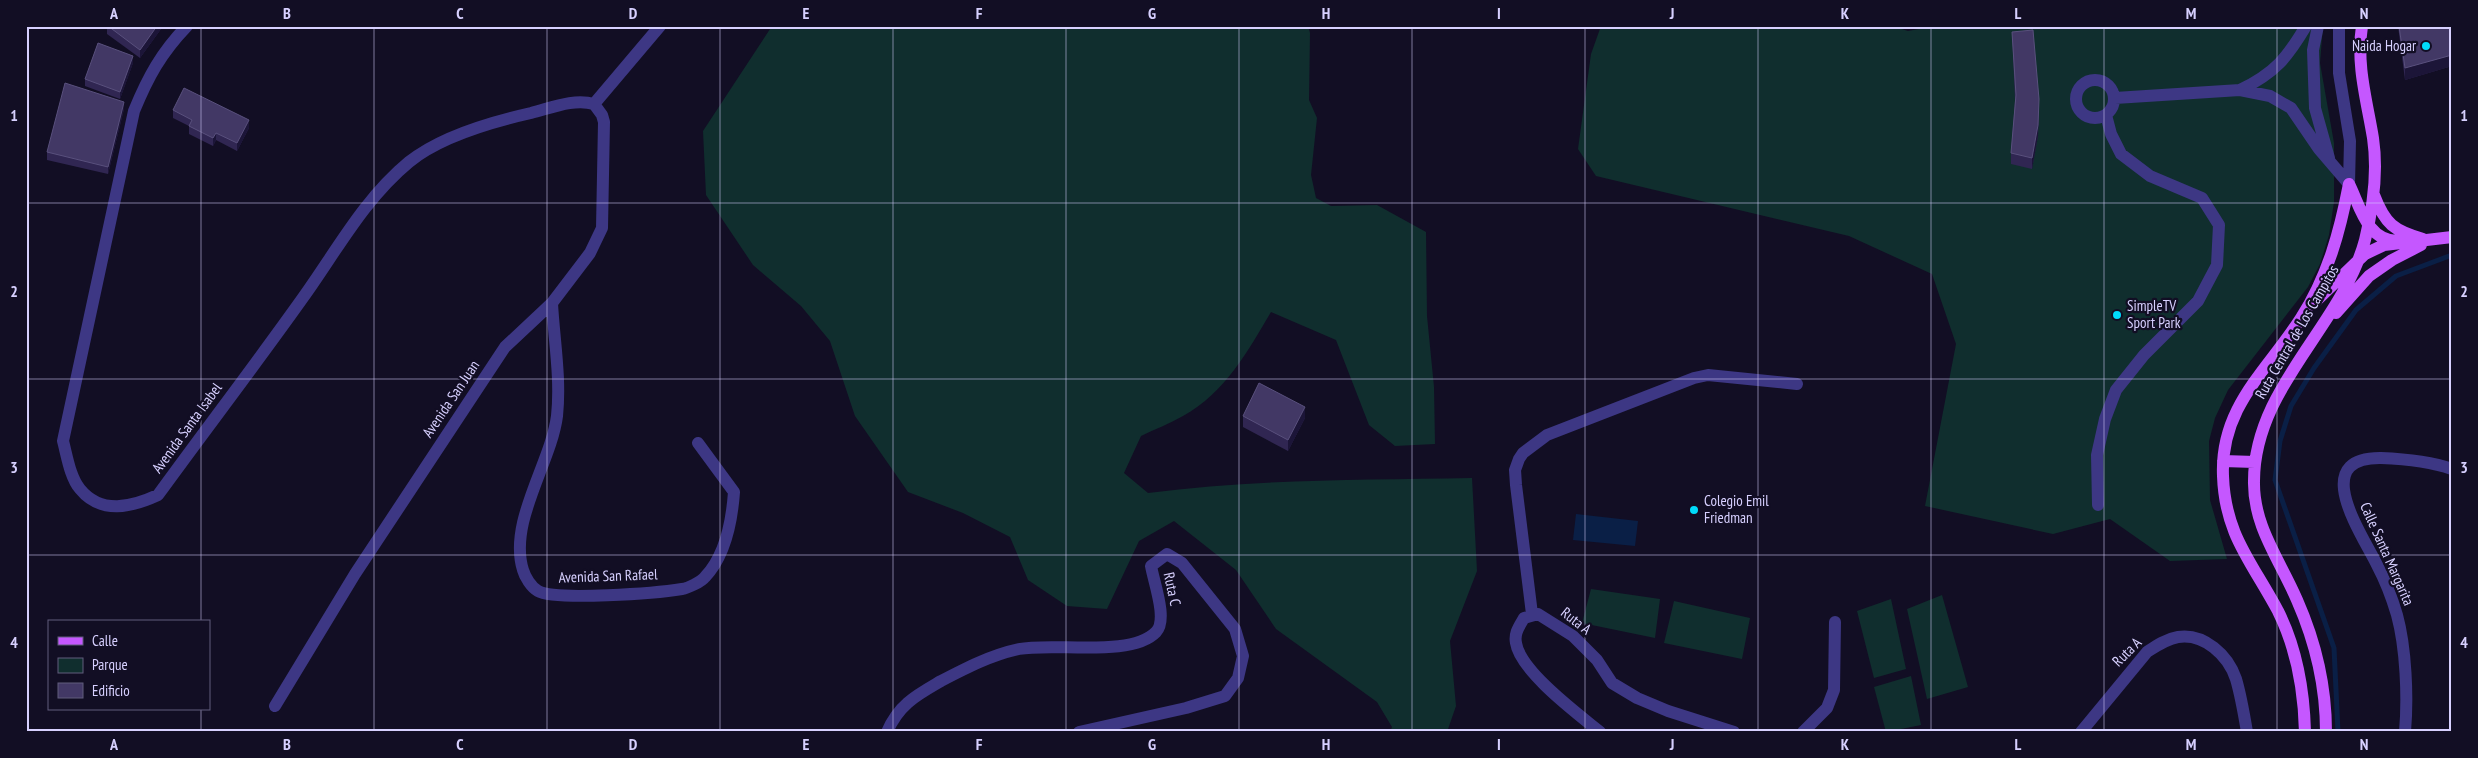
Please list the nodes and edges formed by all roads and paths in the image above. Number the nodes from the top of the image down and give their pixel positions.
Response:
1 (186, 26) edge
2 (660, 26) edge
3 (2306, 26) edge
4 (2318, 26) edge
5 (2339, 26) edge
6 (2362, 26) edge
7 (2240, 90) junction
8 (2115, 98) junction
9 (594, 104) junction
10 (2106, 115) junction
11 (2330, 160) junction
12 (2349, 184) junction
13 (2374, 195) junction
14 (2368, 225) junction
15 (2452, 238) edge
16 (2430, 241) junction
17 (2355, 263) junction
18 (552, 302) junction
19 (2301, 318) junction
20 (2320, 330) junction
21 (1797, 384) dead end
22 (698, 443) dead end
23 (2223, 461) junction
24 (2255, 462) junction
25 (2452, 469) edge
26 (2098, 505) dead end
27 (1532, 614) junction
28 (1835, 622) dead end
29 (275, 706) dead end
30 (887, 732) edge
31 (1079, 732) edge
32 (1600, 732) edge
33 (1734, 732) edge
34 (1803, 732) edge
35 (2081, 732) edge
36 (2247, 732) edge
37 (2305, 732) edge
38 (2326, 732) edge
39 (2405, 732) edge

1 - 9 street, Avenida Santa Isabel
2 - 9 street
3 - 7 street
4 - 11 street
5 - 12 street, Ruta Central de Los Campitos
6 - 13 main road, Ruta Central de Los Campitos
7 - 8 street
7 - 11 street
8 - 10 street
8 - 10 street
9 - 18 street, Avenida San Juan
10 - 26 street
11 - 12 street
12 - 14 main road
12 - 19 main road, Ruta Central de Los Campitos
13 - 14 main road, Ruta Central de Los Campitos
13 - 16 main road
14 - 16 main road
14 - 17 main road, Ruta Central de Los Campitos
15 - 16 main road
16 - 17 main road
16 - 20 main road
17 - 19 main road
17 - 20 main road, Ruta Central de Los Campitos
18 - 22 street, Avenida San Rafael
18 - 29 street, Avenida San Juan
19 - 23 main road, Ruta Central de Los Campitos
20 - 24 main road, Ruta Central de Los Campitos
21 - 27 street
23 - 24 main road
23 - 37 main road, Ruta Central de Los Campitos
24 - 38 main road, Ruta Central de Los Campitos
25 - 39 street, Calle Santa Margarita
27 - 32 street
27 - 33 street, Ruta A
28 - 34 street
30 - 31 street, Ruta C
35 - 36 street, Ruta A

